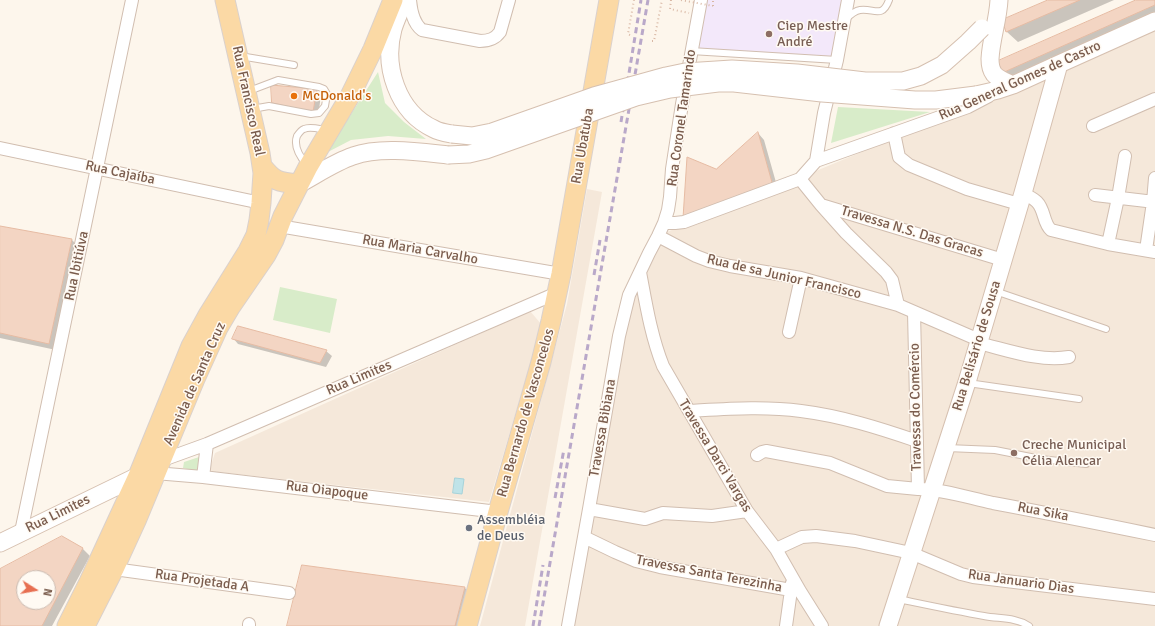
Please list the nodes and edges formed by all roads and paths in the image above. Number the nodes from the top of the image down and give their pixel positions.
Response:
1 (132, 0) edge
2 (225, 0) edge
3 (393, 0) edge
4 (404, 0) edge
5 (410, 0) edge
6 (509, 0) edge
7 (609, 0) edge
8 (634, 0) edge
9 (662, 0) edge
10 (671, 0) edge
11 (681, 0) edge
12 (701, 0) edge
13 (714, 0) edge
14 (848, 0) edge
15 (889, 0) edge
16 (998, 6) edge
17 (698, 14) junction
18 (844, 20) junction
19 (1155, 21) edge
20 (630, 35) dead end
21 (652, 41) dead end
22 (691, 51) junction
23 (238, 55) junction
24 (837, 60) junction
25 (1059, 64) junction
26 (294, 65) dead end
27 (1006, 88) junction
28 (1155, 99) edge
29 (248, 101) junction
30 (1093, 126) dead end
31 (330, 130) junction
32 (894, 133) junction
33 (0, 148) edge
34 (1125, 156) dead end
35 (816, 161) junction
36 (308, 167) junction
37 (98, 169) junction
38 (262, 174) junction
39 (1155, 178) edge
40 (800, 179) junction
41 (299, 184) junction
42 (1095, 195) dead end
43 (240, 198) junction
44 (1118, 198) junction
45 (1021, 199) junction
46 (1154, 202) edge
47 (261, 203) junction
48 (821, 205) junction
49 (664, 223) junction
50 (279, 226) junction
51 (658, 236) junction
52 (1108, 244) junction
53 (1150, 251) edge
54 (1003, 260) junction
55 (640, 272) junction
56 (561, 274) junction
57 (801, 278) junction
58 (994, 290) junction
59 (557, 293) junction
60 (898, 305) junction
61 (914, 312) junction
62 (1106, 329) dead end
63 (789, 332) dead end
64 (979, 342) junction
65 (1069, 357) dead end
66 (967, 382) junction
67 (1079, 399) dead end
68 (688, 411) junction
69 (917, 441) junction
70 (206, 444) junction
71 (945, 448) junction
72 (756, 455) dead end
73 (1086, 464) dead end
74 (151, 470) junction
75 (203, 477) junction
76 (925, 489) junction
77 (589, 509) junction
78 (747, 511) junction
79 (498, 512) junction
80 (21, 532) junction
81 (1155, 535) edge
82 (584, 537) junction
83 (0, 543) edge
84 (776, 549) junction
85 (911, 553) junction
86 (114, 569) junction
87 (792, 584) junction
88 (289, 593) dead end
89 (896, 599) junction
90 (1155, 599) edge
91 (67, 626) edge
92 (85, 626) edge
93 (467, 626) edge
94 (568, 626) edge
95 (786, 626) edge
96 (822, 626) edge
97 (888, 626) edge
98 (1029, 626) edge

1 - 37 street, Rua Ibitiúva
2 - 23 main road, Rua Francisco Real
3 - 31 main road, Avenida de Santa Cruz
4 - 16 main road, bridge
5 - 6 street
7 - 56 main road, Rua Ubatuba
8 - 20 path
9 - 21 path
10 - 17 path
11 - 13 path, bridge
12 - 17 street, Rua Coronel Tamarindo
14 - 18 street
15 - 18 lane
16 - 27 main road
17 - 22 street, Rua Coronel Tamarindo
18 - 24 street
19 - 25 main road, Rua General Gomes de Castro
22 - 24 lane
22 - 49 street, Rua Coronel Tamarindo
23 - 26 lane
23 - 29 main road, Rua Francisco Real
24 - 35 street
25 - 27 main road, Rua General Gomes de Castro
25 - 45 main road, Rua Belisário de Sousa
27 - 32 street, Rua General Gomes de Castro
27 - 41 main road, bridge
28 - 30 street
29 - 29 lane
29 - 38 main road, Rua Francisco Real
31 - 36 main road, Avenida de Santa Cruz
31 - 36 lane
32 - 35 street, Rua General Gomes de Castro
32 - 45 street
33 - 37 street, Rua Cajaíba
34 - 44 street
35 - 40 street, Rua General Gomes de Castro
36 - 41 main road, Avenida de Santa Cruz
37 - 43 street, Rua Cajaíba
37 - 80 street, Rua Ibitiúva
38 - 41 main road
38 - 43 street
38 - 47 main road, Rua Francisco Real
39 - 46 street
40 - 48 street
40 - 49 street, Rua General Gomes de Castro
41 - 50 main road, Avenida de Santa Cruz
42 - 44 street
43 - 47 street, Rua Cajaíba
44 - 46 street
44 - 52 street
45 - 52 street
45 - 54 main road, Rua Belisário de Sousa
46 - 53 street
47 - 74 main road, Avenida de Santa Cruz
48 - 54 street, Travessa N.S. Das Gracas
48 - 60 street
49 - 51 street, Rua Coronel Tamarindo
50 - 56 street, Rua Maria Carvalho
50 - 74 main road, Avenida de Santa Cruz
51 - 55 street, Travessa Bibiana
51 - 57 street, Rua de sa Junior Francisco
52 - 53 street
54 - 58 main road, Rua Belisário de Sousa
55 - 68 street, Travessa Darci Vargas
55 - 77 street, Travessa Bibiana
56 - 59 main road, Rua Ubatuba
57 - 60 street, Rua de sa Junior Francisco
57 - 63 street
58 - 62 lane
58 - 64 main road, Rua Belisário de Sousa
59 - 70 street, Rua Limites
59 - 79 main road, Rua Bernardo de Vasconcelos
60 - 61 street, Rua de sa Junior Francisco
61 - 64 street, Rua de sa Junior Francisco
61 - 69 street, Travessa do Comércio
64 - 65 street, Rua de sa Junior Francisco
64 - 66 main road, Rua Belisário de Sousa
66 - 67 lane
66 - 71 main road, Rua Belisário de Sousa
68 - 69 street
68 - 78 street, Travessa Darci Vargas
69 - 76 street, Travessa do Comércio
70 - 74 street, Rua Limites
70 - 75 street
71 - 73 lane
71 - 76 main road, Rua Belisário de Sousa
72 - 76 street, Rua Sika
74 - 75 street, Rua Oiapoque
74 - 80 main road, Rua Limites
74 - 86 main road, Avenida de Santa Cruz
74 - 91 main road, Avenida de Santa Cruz
75 - 79 street, Rua Oiapoque
76 - 81 street, Rua Sika
76 - 85 main road, Rua Belisário de Sousa
77 - 78 street
77 - 82 street, Travessa Bibiana
78 - 84 street, Travessa Darci Vargas
79 - 93 main road, Rua Bernardo de Vasconcelos
80 - 83 main road, Rua Limites
82 - 87 street, Travessa Santa Terezinha
82 - 94 street, Travessa Bibiana
84 - 85 street, Rua Januario Dias
84 - 87 street, Travessa Darci Vargas
85 - 89 main road, Rua Belisário de Sousa
85 - 90 street, Rua Januario Dias
86 - 88 street, Rua Projetada A
86 - 92 main road, Avenida de Santa Cruz
87 - 95 street
87 - 96 street, Travessa Darci Vargas
89 - 97 main road, Rua Belisário de Sousa
89 - 98 lane

